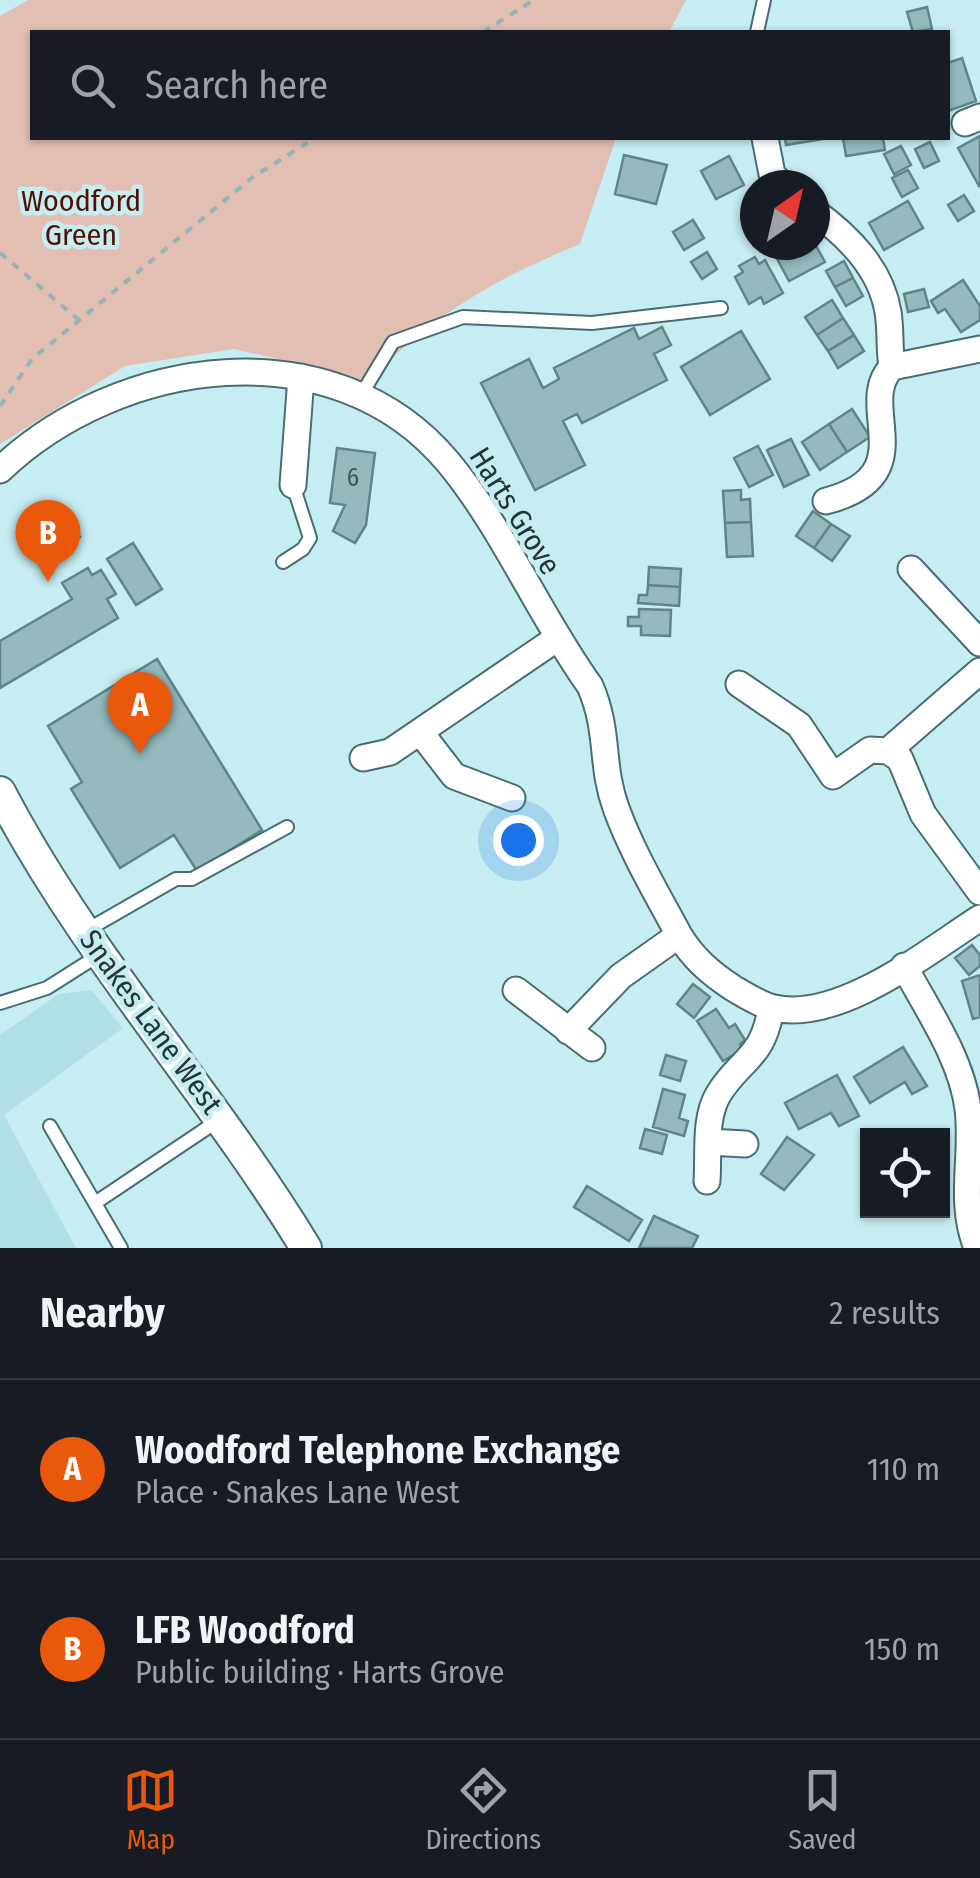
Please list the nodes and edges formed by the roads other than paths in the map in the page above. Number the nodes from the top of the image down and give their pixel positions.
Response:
1 (764, 0) edge
2 (757, 30) edge
3 (764, 140) edge
4 (771, 170) edge
5 (830, 223) edge
6 (721, 308) dead end
7 (980, 349) edge
8 (892, 367) junction
9 (301, 377) junction
10 (361, 394) junction
11 (0, 470) edge
12 (293, 485) joint
13 (826, 501) dead end
14 (283, 562) dead end
15 (912, 568) dead end
16 (556, 639) junction
17 (980, 643) edge
18 (980, 671) edge
19 (739, 684) dead end
20 (420, 733) junction
21 (888, 751) junction
22 (363, 758) dead end
23 (0, 792) edge
24 (512, 798) dead end
25 (287, 827) dead end
26 (980, 892) edge
27 (980, 918) edge
28 (679, 935) junction
29 (93, 942) junction
30 (904, 966) junction
31 (516, 990) dead end
32 (0, 1004) edge
33 (771, 1008) junction
34 (568, 1030) junction
35 (592, 1048) dead end
36 (221, 1119) junction
37 (50, 1126) dead end
38 (710, 1142) junction
39 (745, 1144) dead end
40 (707, 1181) dead end
41 (95, 1203) junction
42 (976, 1237) edge
43 (121, 1248) edge
44 (306, 1248) edge

1 - 2 lane
3 - 4 street
5 - 8 street
6 - 10 lane
7 - 8 street
8 - 13 street
9 - 10 street, Harts Grove
9 - 11 street, Harts Grove
9 - 12 street
10 - 16 street, Harts Grove
12 - 14 lane
15 - 17 street
16 - 20 street
16 - 28 street, Harts Grove
18 - 21 street
19 - 21 street
20 - 22 street
20 - 24 street
21 - 26 street
23 - 29 street, Snakes Lane West
25 - 29 lane
27 - 30 street
28 - 33 street, Harts Grove
28 - 34 street
29 - 32 lane
29 - 36 street, Snakes Lane West
30 - 33 street
30 - 42 street
31 - 34 street
33 - 38 street
34 - 35 street
36 - 41 lane
36 - 44 street, Snakes Lane West
37 - 41 lane
38 - 39 street
38 - 40 street
41 - 43 lane

